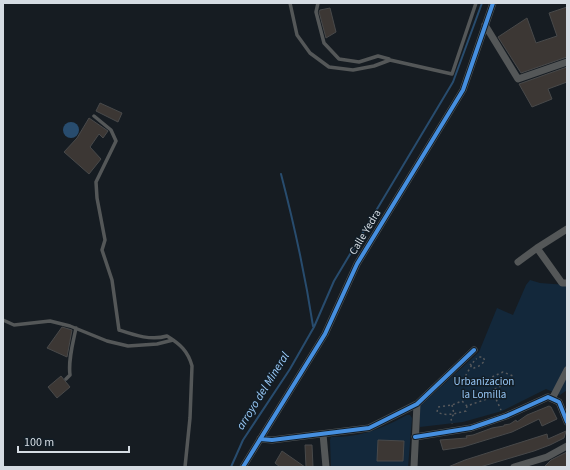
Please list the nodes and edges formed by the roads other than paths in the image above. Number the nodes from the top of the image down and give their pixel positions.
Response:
1 (290, 3) edge
2 (318, 3) edge
3 (476, 3) edge
4 (493, 3) edge
5 (485, 25) junction
6 (390, 60) junction
7 (567, 62) edge
8 (94, 116) dead end
9 (567, 229) edge
10 (537, 248) junction
11 (518, 262) dead end
12 (567, 283) edge
13 (3, 320) edge
14 (76, 328) junction
15 (174, 340) junction
16 (474, 350) dead end
17 (567, 370) edge
18 (66, 379) dead end
19 (550, 398) junction
20 (417, 404) junction
21 (567, 422) edge
22 (323, 434) junction
23 (415, 437) junction
24 (260, 439) junction
25 (567, 446) edge
26 (539, 459) junction
27 (185, 467) edge
28 (243, 467) edge
29 (326, 467) edge
30 (414, 467) edge
31 (514, 467) edge
32 (536, 467) edge

1 - 6 lane
2 - 6 lane
3 - 6 lane
4 - 5 street, Calle Yedra
5 - 7 street
5 - 24 street, Calle Yedra
8 - 15 lane
9 - 10 street
10 - 11 street
10 - 12 street
13 - 14 lane
14 - 15 lane
14 - 18 lane
15 - 27 lane
16 - 20 street
17 - 19 street
19 - 21 street
19 - 23 street
20 - 22 street
20 - 23 street
22 - 24 street
22 - 29 street
23 - 30 street
24 - 28 street, Calle Yedra
25 - 26 street
26 - 31 street
26 - 32 street

